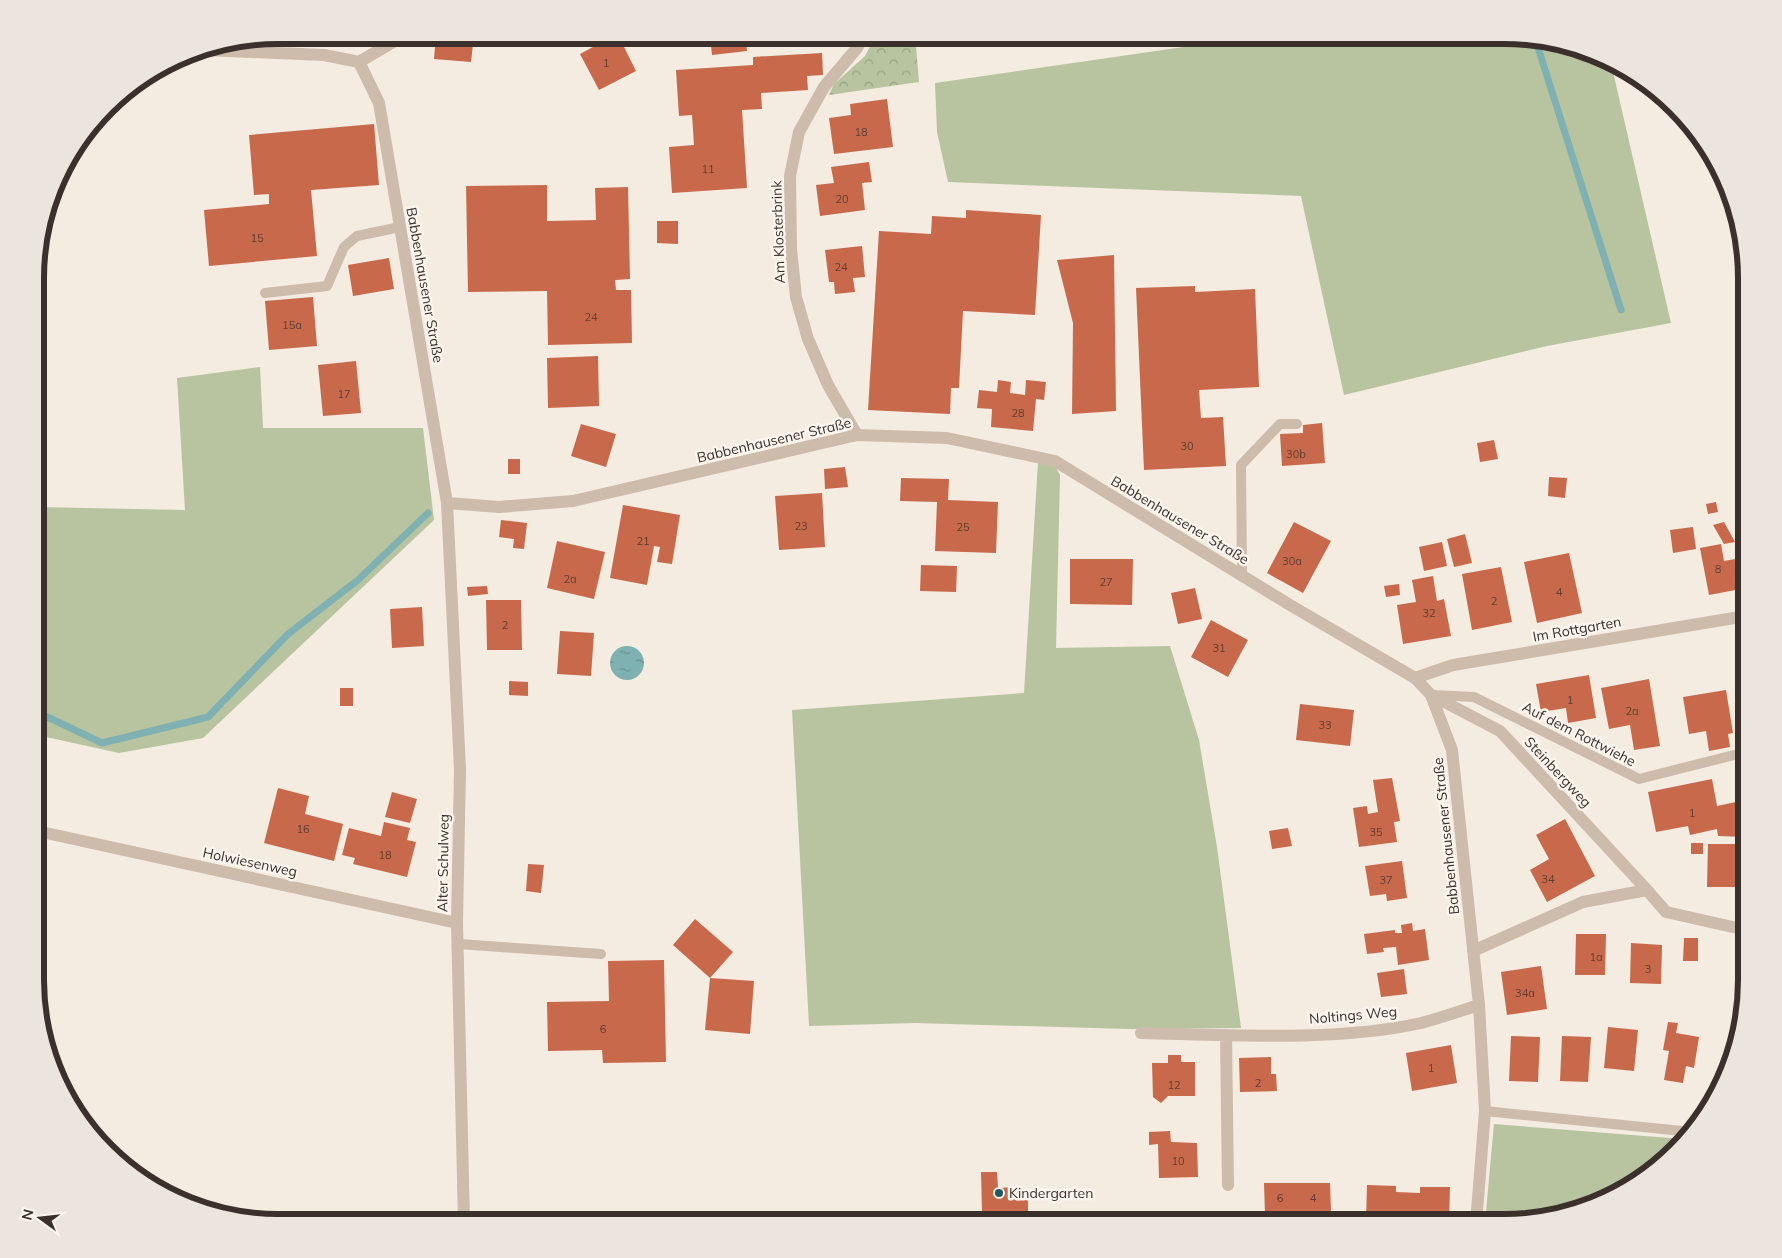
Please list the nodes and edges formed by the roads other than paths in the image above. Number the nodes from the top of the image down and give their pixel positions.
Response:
1 (390, 44) edge
2 (859, 44) edge
3 (222, 51) edge
4 (359, 62) junction
5 (400, 228) junction
6 (265, 293) dead end
7 (1297, 424) dead end
8 (857, 435) junction
9 (447, 503) junction
10 (1242, 575) junction
11 (1738, 617) edge
12 (1415, 678) junction
13 (1431, 695) junction
14 (1738, 754) edge
15 (44, 833) edge
16 (1647, 890) junction
17 (457, 923) junction
18 (1738, 928) edge
19 (458, 944) junction
20 (1473, 951) junction
21 (601, 954) dead end
22 (1479, 1005) junction
23 (1141, 1033) dead end
24 (1226, 1035) junction
25 (1485, 1111) junction
26 (1683, 1131) edge
27 (1228, 1185) dead end
28 (464, 1214) edge
29 (1477, 1214) edge

1 - 4 street
2 - 8 street, Am Klosterbrink
3 - 4 street
4 - 5 street, Babbenhausener Straße
5 - 6 lane
5 - 9 street, Babbenhausener Straße
7 - 10 lane
8 - 9 street, Babbenhausener Straße
8 - 10 street, Babbenhausener Straße
9 - 17 street, Alter Schulweg
10 - 12 street, Babbenhausener Straße
11 - 12 street, Im Rottgarten
12 - 13 street, Babbenhausener Straße
13 - 14 lane, Auf dem Rottwiehe
13 - 16 street, Steinbergweg
13 - 20 street, Babbenhausener Straße
15 - 17 street, Holwiesenweg
16 - 18 street, Steinbergweg
16 - 20 street
17 - 19 street, Alter Schulweg
19 - 21 lane
19 - 28 street, Alter Schulweg
20 - 22 street, Babbenhausener Straße
22 - 24 street, Noltings Weg
22 - 25 street, Babbenhausener Straße
23 - 24 street, Noltings Weg
24 - 27 street
25 - 26 lane
25 - 29 street, Babbenhausener Straße

